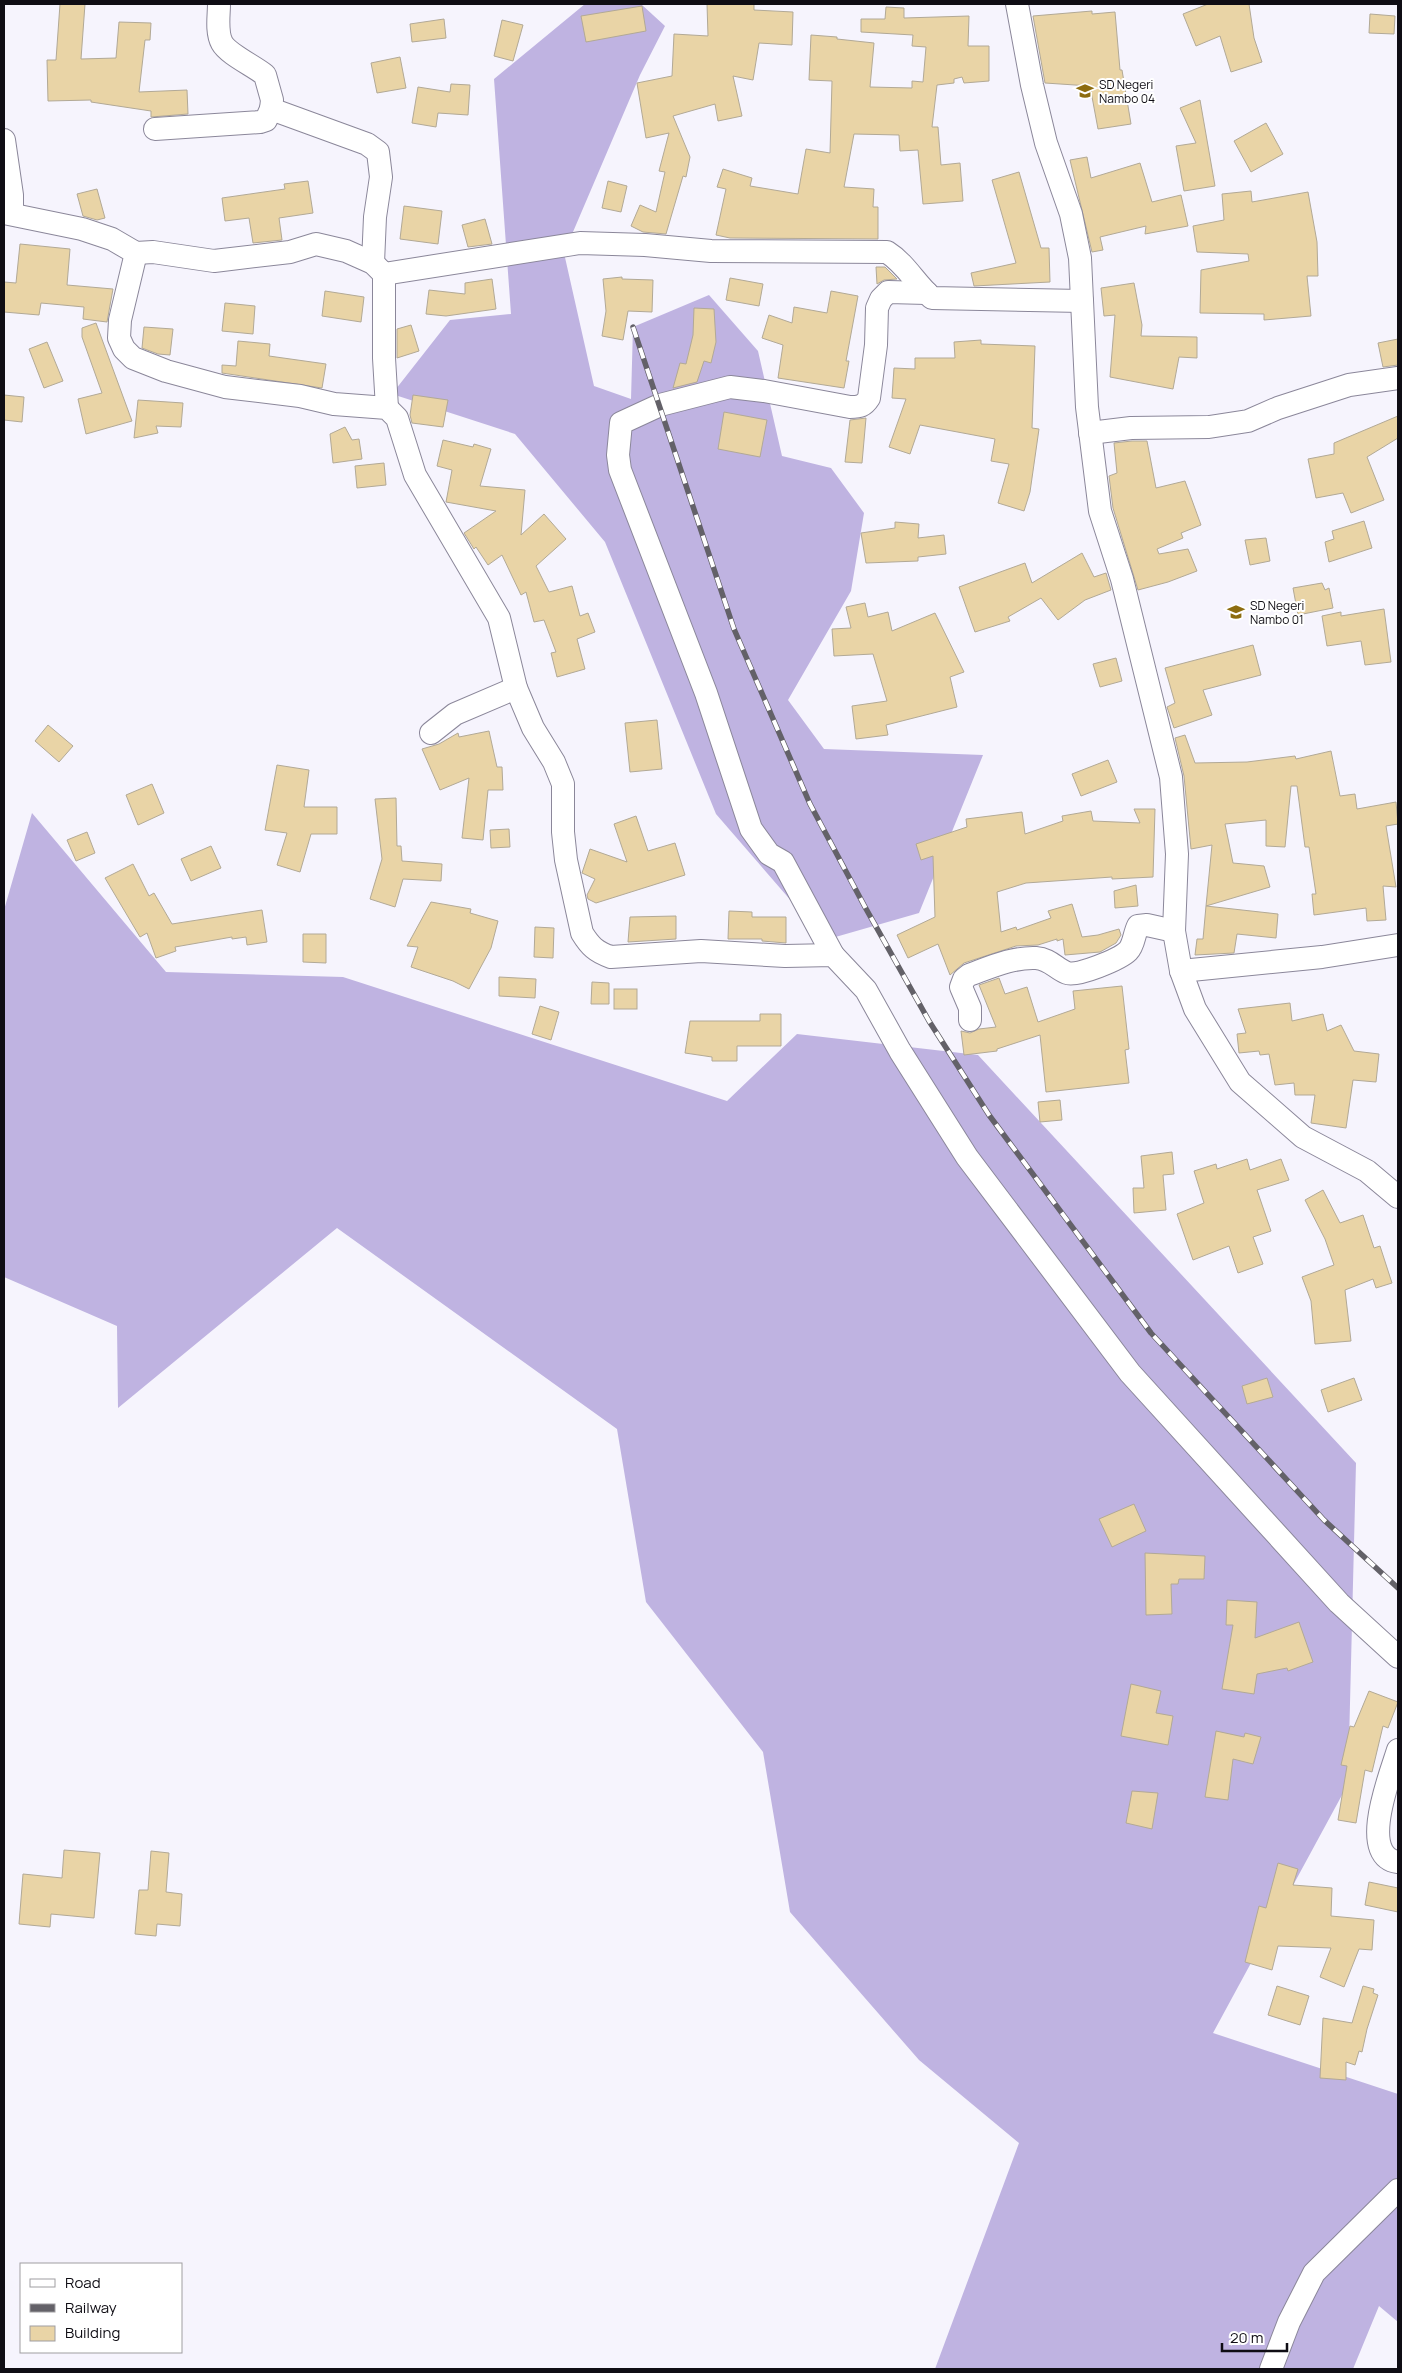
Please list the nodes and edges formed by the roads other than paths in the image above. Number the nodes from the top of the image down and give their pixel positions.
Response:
1 (219, 4) edge
2 (1017, 4) edge
3 (271, 109) junction
4 (155, 129) dead end
5 (4, 140) edge
6 (8, 213) edge
7 (136, 253) junction
8 (378, 269) junction
9 (927, 293) junction
10 (1082, 300) junction
11 (1398, 378) edge
12 (387, 408) junction
13 (1090, 433) junction
14 (516, 688) junction
15 (431, 733) dead end
16 (1174, 931) junction
17 (1398, 945) edge
18 (833, 955) junction
19 (1181, 971) junction
20 (970, 1020) dead end
21 (1398, 1196) edge
22 (1398, 1657) edge
23 (1398, 1750) edge
24 (1398, 1862) edge
25 (1398, 2190) edge
26 (1272, 2369) edge

1 - 3 street
2 - 10 street
3 - 4 street
3 - 8 street
5 - 6 street
6 - 7 street
7 - 8 street
7 - 12 street
8 - 9 street
8 - 12 street
9 - 10 street
9 - 18 street
10 - 13 street
11 - 13 street
12 - 14 street
13 - 16 street
14 - 15 street
14 - 18 street
16 - 19 street
16 - 20 street
17 - 19 street
18 - 22 street
19 - 21 street
23 - 24 street
25 - 26 street

